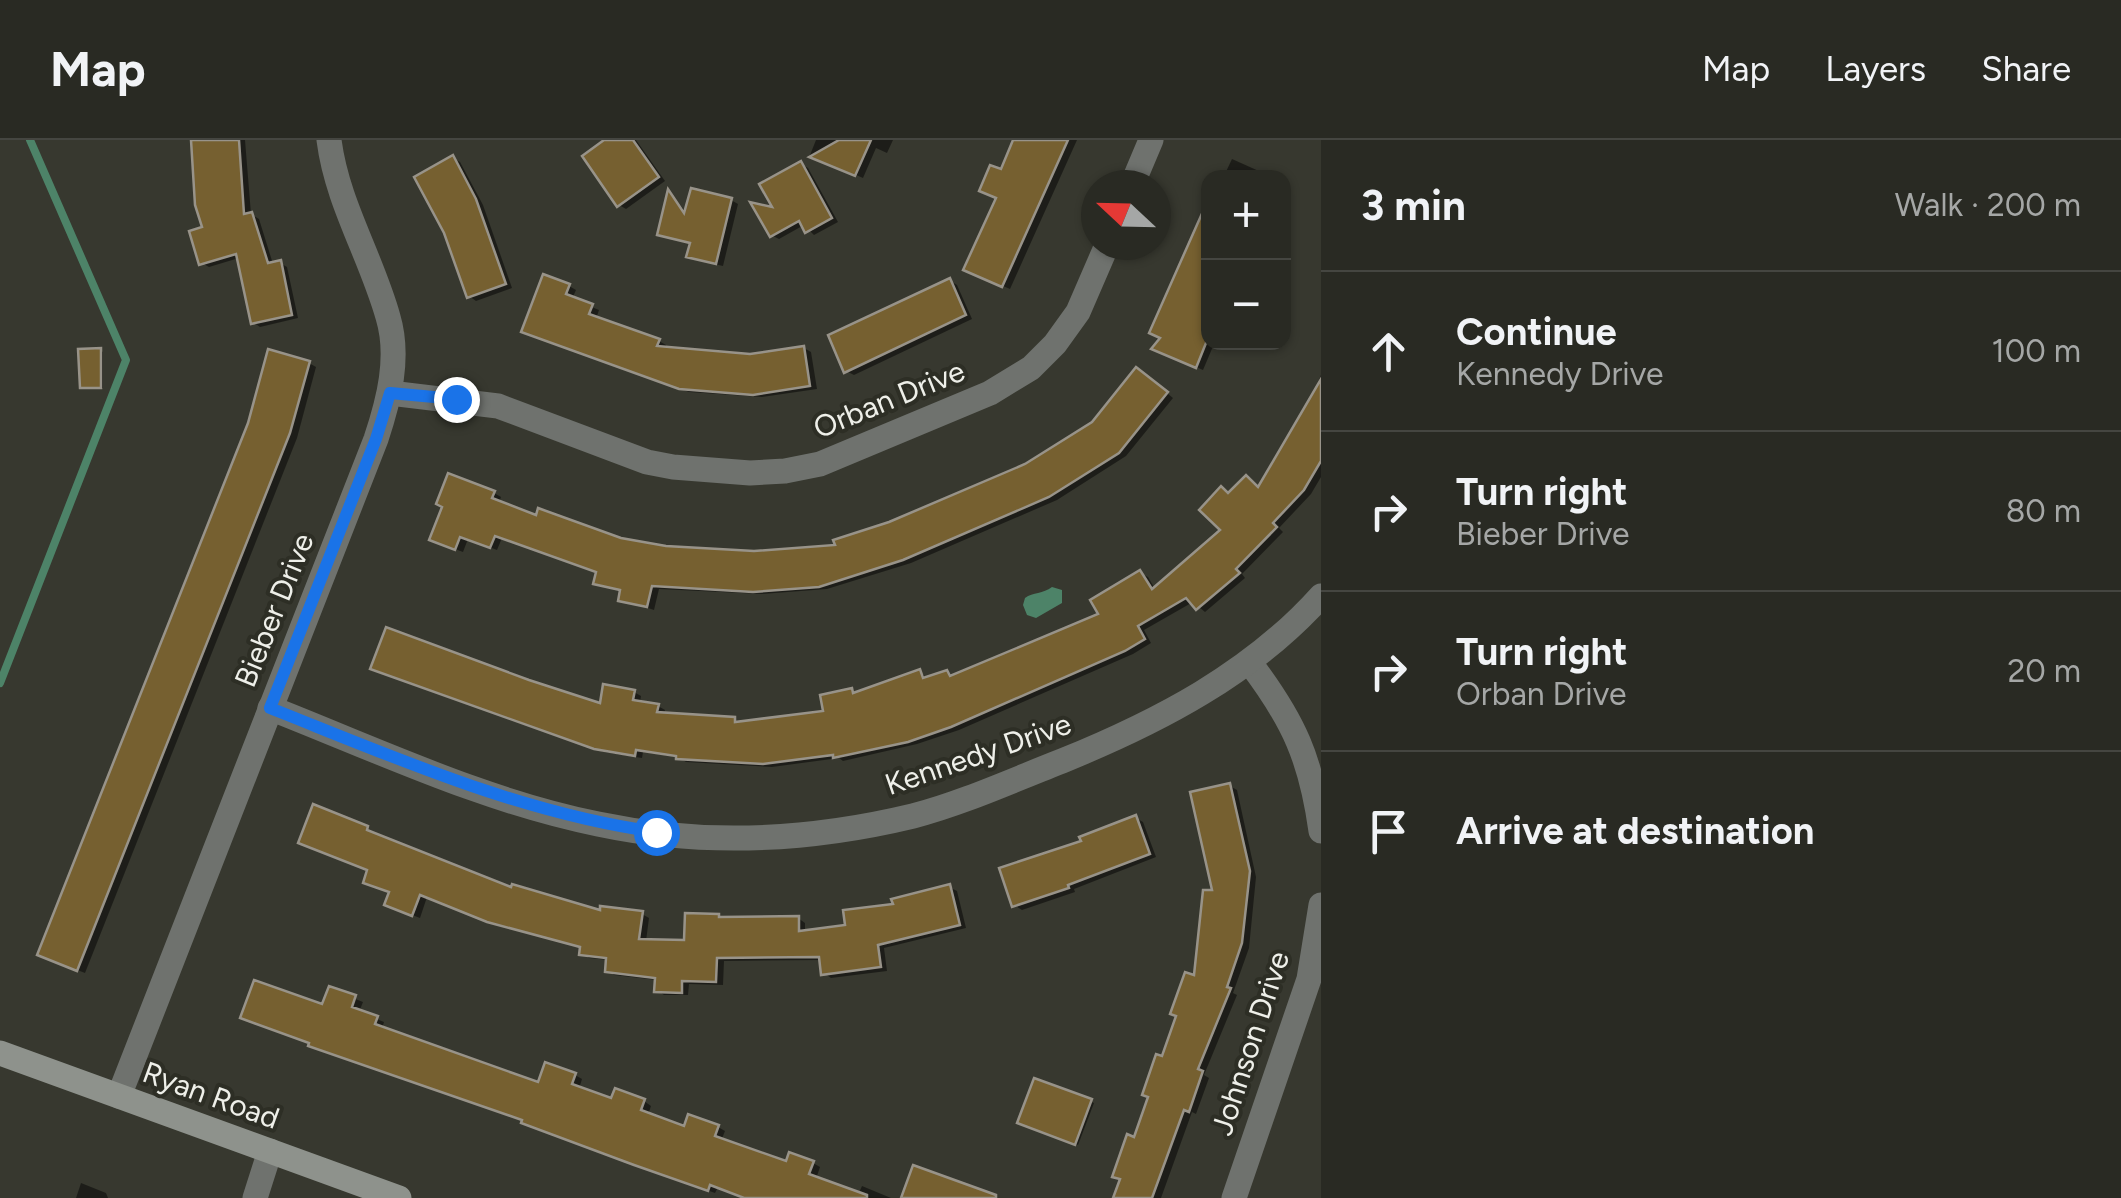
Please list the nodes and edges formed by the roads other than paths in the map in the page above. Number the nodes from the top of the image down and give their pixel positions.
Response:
1 (329, 140) edge
2 (1151, 140) edge
3 (1138, 170) edge
4 (1101, 260) edge
5 (390, 393) junction
6 (1321, 596) edge
7 (1250, 662) junction
8 (270, 708) junction
9 (1321, 831) edge
10 (1321, 905) edge
11 (0, 1053) edge
12 (119, 1096) junction
13 (270, 1151) junction
14 (254, 1198) edge
15 (399, 1198) edge
16 (1234, 1198) edge

1 - 5 street, Bieber Drive
2 - 3 street
4 - 5 street, Orban Drive
5 - 8 street, Bieber Drive
6 - 7 street, Kennedy Drive
7 - 8 street, Kennedy Drive
7 - 9 street
8 - 12 street, Bieber Drive
10 - 16 street, Johnson Drive
11 - 12 main road, Ryan Road
12 - 13 main road, Ryan Road
13 - 14 street
13 - 15 main road, Ryan Road

